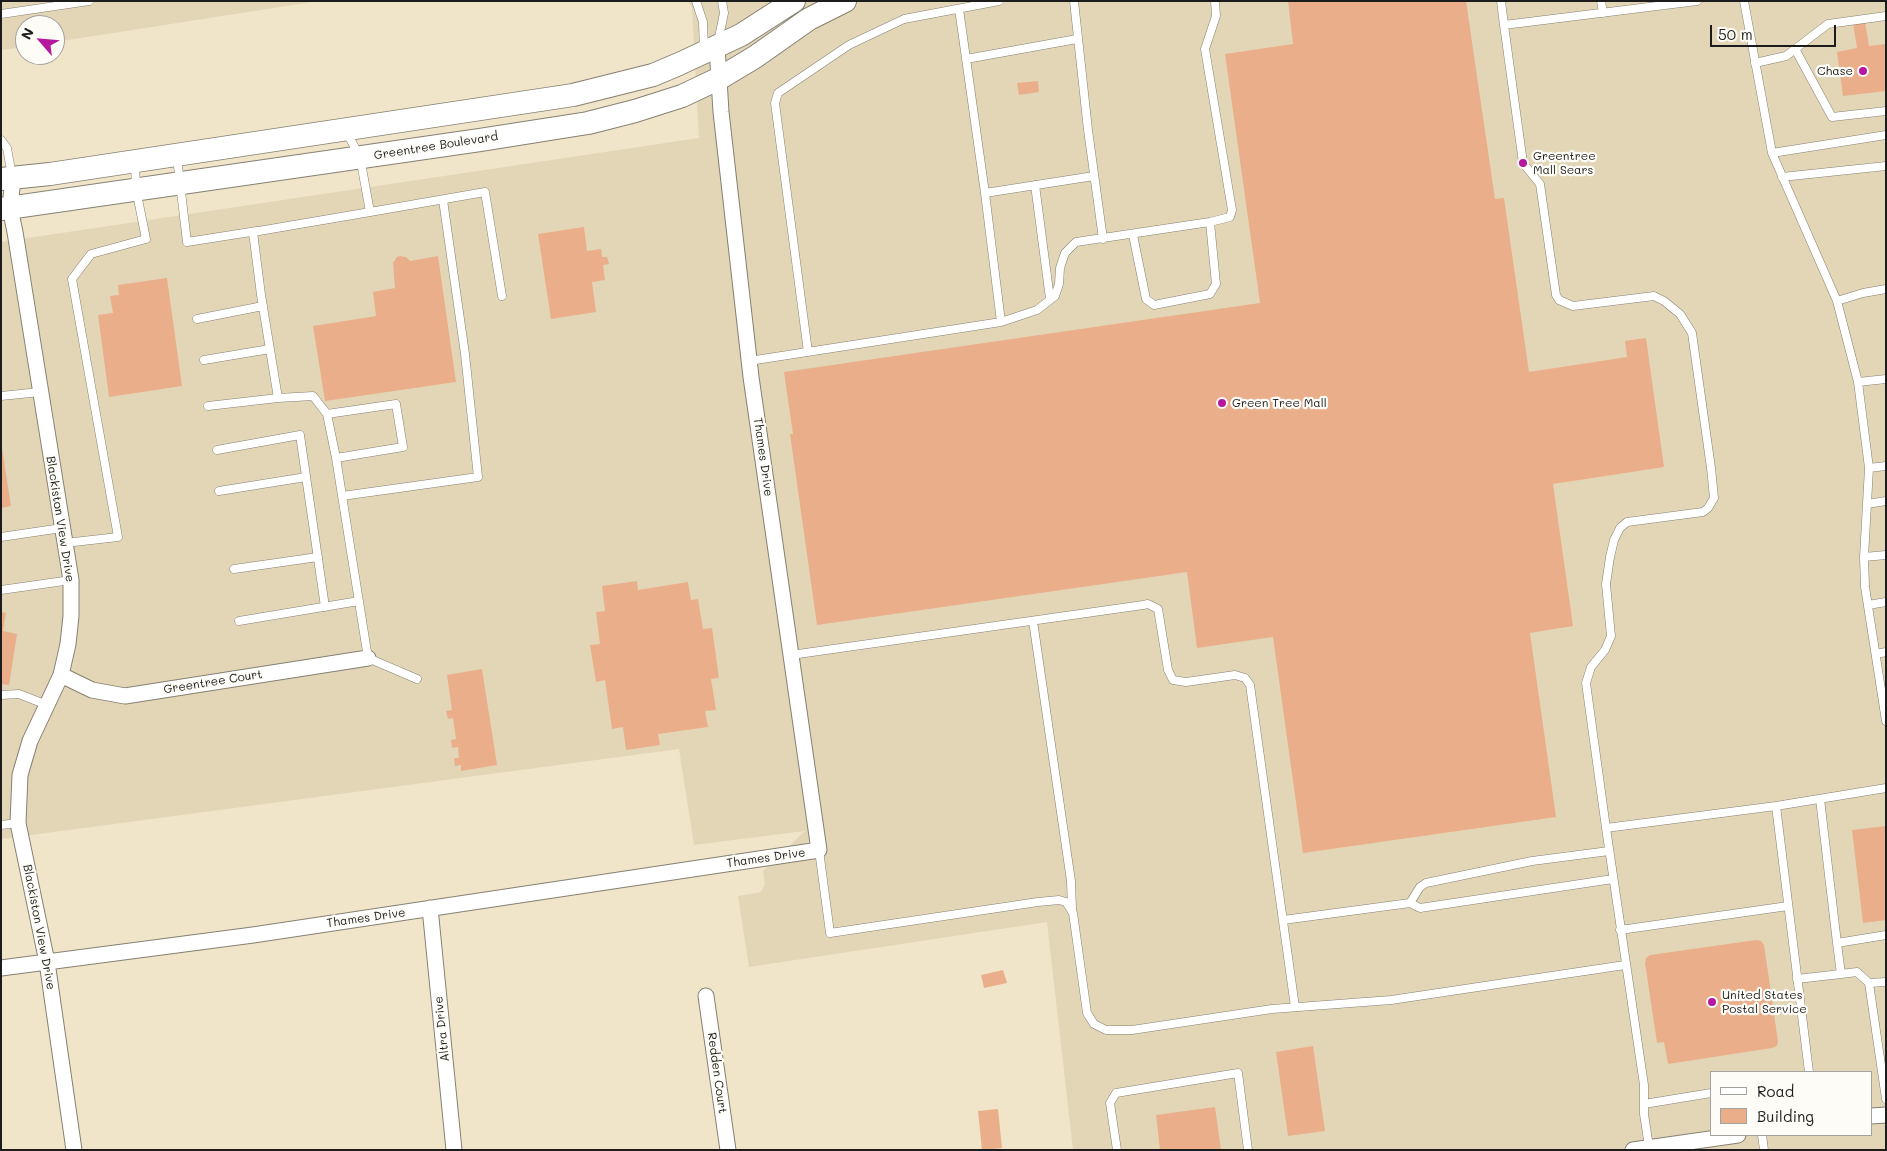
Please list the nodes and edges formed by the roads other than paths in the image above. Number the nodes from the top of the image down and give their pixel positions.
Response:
1 (88, 1) edge
2 (696, 1) edge
3 (722, 1) edge
4 (794, 1) edge
5 (845, 1) edge
6 (999, 1) edge
7 (1074, 1) edge
8 (1215, 1) edge
9 (1501, 1) edge
10 (1601, 1) edge
11 (1697, 1) edge
12 (1744, 1) edge
13 (1646, 4) edge
14 (958, 9) junction
15 (1603, 13) junction
16 (1, 14) edge
17 (1886, 16) edge
18 (1504, 25) junction
19 (1077, 39) junction
20 (1795, 49) junction
21 (710, 50) junction
22 (966, 59) junction
23 (1755, 63) junction
24 (720, 78) junction
25 (1886, 111) edge
26 (345, 129) junction
27 (1886, 136) edge
28 (1, 140) edge
29 (177, 154) junction
30 (1772, 154) junction
31 (360, 157) junction
32 (135, 161) junction
33 (1886, 166) edge
34 (1094, 176) junction
35 (1782, 177) junction
36 (7, 178) edge
37 (179, 183) junction
38 (1036, 185) junction
39 (136, 188) junction
40 (985, 193) junction
41 (443, 200) junction
42 (5, 209) edge
43 (370, 212) junction
44 (1210, 222) junction
45 (257, 232) junction
46 (1132, 234) junction
47 (1103, 238) junction
48 (1886, 289) edge
49 (502, 296) dead end
50 (1050, 300) junction
51 (1837, 301) junction
52 (263, 306) junction
53 (197, 318) dead end
54 (1001, 322) junction
55 (270, 349) junction
56 (808, 352) junction
57 (204, 360) dead end
58 (749, 361) junction
59 (1886, 379) edge
60 (1858, 382) junction
61 (40, 392) junction
62 (1, 396) edge
63 (278, 398) junction
64 (208, 406) dead end
65 (327, 414) junction
66 (217, 450) dead end
67 (336, 458) junction
68 (1886, 466) edge
69 (1869, 468) junction
70 (306, 477) junction
71 (219, 491) dead end
72 (342, 496) junction
73 (1886, 501) edge
74 (1867, 504) junction
75 (62, 528) junction
76 (1, 537) edge
77 (65, 543) junction
78 (1886, 555) edge
79 (318, 556) junction
80 (1864, 557) junction
81 (234, 569) dead end
82 (70, 580) junction
83 (1, 590) edge
84 (359, 601) junction
85 (1886, 602) edge
86 (1868, 604) junction
87 (325, 607) junction
88 (239, 621) dead end
89 (1033, 621) junction
90 (1886, 652) edge
91 (1876, 654) junction
92 (791, 656) junction
93 (368, 658) junction
94 (61, 676) junction
95 (417, 679) dead end
96 (1, 696) edge
97 (47, 706) junction
98 (1886, 721) edge
99 (1886, 788) edge
100 (1820, 799) junction
101 (1776, 806) junction
102 (18, 823) junction
103 (1, 825) edge
104 (1606, 828) junction
105 (819, 850) junction
106 (1609, 851) junction
107 (1612, 879) junction
108 (1410, 903) junction
109 (1788, 906) junction
110 (430, 908) junction
111 (1073, 913) junction
112 (1283, 920) junction
113 (1620, 930) junction
114 (1886, 935) edge
115 (1837, 943) junction
116 (47, 962) junction
117 (1625, 966) junction
118 (1, 968) edge
119 (1841, 974) junction
120 (1797, 979) junction
121 (1886, 982) edge
122 (1869, 983) junction
123 (706, 996) dead end
124 (1295, 1007) junction
125 (1808, 1071) edge
126 (1710, 1093) edge
127 (1886, 1099) edge
128 (1644, 1104) junction
129 (1886, 1115) edge
130 (1872, 1116) edge
131 (1734, 1136) edge
132 (1762, 1136) edge
133 (1690, 1146) edge
134 (1648, 1147) junction
135 (74, 1150) edge
136 (454, 1150) edge
137 (728, 1150) edge
138 (1117, 1150) edge
139 (1248, 1150) edge
140 (1633, 1150) edge
141 (1764, 1150) edge

1 - 16 lane
2 - 21 lane
3 - 21 lane
4 - 21 main road
5 - 24 main road, Greentree Boulevard
6 - 14 lane
7 - 19 lane
8 - 44 lane
9 - 18 lane
10 - 15 lane
11 - 13 lane
12 - 23 lane
13 - 15 lane
14 - 22 lane
14 - 56 lane
15 - 18 lane
17 - 20 lane
18 - 104 lane
19 - 22 lane
19 - 34 lane
20 - 23 lane
20 - 25 lane
21 - 24 street, Thames Drive
21 - 26 main road
22 - 40 lane
23 - 30 lane
24 - 31 main road, Greentree Boulevard
24 - 58 street, Thames Drive
26 - 29 main road
26 - 31 lane
27 - 30 lane
28 - 36 lane
29 - 32 main road
29 - 37 lane
30 - 35 lane
31 - 37 main road, Greentree Boulevard
31 - 43 lane
32 - 36 main road
32 - 39 lane
33 - 35 lane
34 - 38 lane
34 - 47 lane
35 - 51 lane
36 - 42 street, Blackiston View Drive
37 - 39 main road, Greentree Boulevard
37 - 45 lane
38 - 40 lane
38 - 50 lane
39 - 42 main road, Greentree Boulevard
39 - 77 lane
40 - 54 lane
41 - 43 lane
41 - 49 lane
41 - 72 lane
42 - 61 street, Blackiston View Drive
43 - 45 lane
44 - 46 lane
44 - 46 lane
45 - 52 lane
46 - 47 lane
47 - 50 lane
48 - 51 lane
50 - 54 lane
51 - 60 lane
52 - 53 lane
52 - 55 lane
54 - 56 lane
55 - 57 lane
55 - 63 lane
56 - 58 lane
58 - 92 street, Thames Drive
59 - 60 lane
60 - 69 lane
61 - 62 lane
61 - 75 street, Blackiston View Drive
63 - 64 lane
63 - 65 lane
65 - 67 lane
65 - 67 lane
66 - 70 lane
67 - 72 lane
68 - 69 lane
69 - 74 lane
70 - 71 lane
70 - 79 lane
72 - 84 lane
73 - 74 lane
74 - 80 lane
75 - 76 lane
75 - 77 street, Blackiston View Drive
77 - 82 street, Blackiston View Drive
78 - 80 lane
79 - 81 lane
79 - 87 lane
80 - 86 lane
82 - 83 lane
82 - 94 street, Blackiston View Drive
84 - 87 lane
84 - 93 lane
85 - 86 lane
86 - 91 lane
87 - 88 lane
89 - 92 lane
89 - 111 lane
89 - 112 lane
90 - 91 lane
91 - 98 lane
92 - 105 street, Thames Drive
93 - 94 street, Greentree Court
93 - 95 lane
94 - 97 street, Blackiston View Drive
96 - 97 lane
97 - 102 street, Blackiston View Drive
99 - 100 lane
100 - 101 lane
100 - 115 lane
101 - 104 lane
101 - 109 lane
102 - 103 lane
102 - 116 street, Blackiston View Drive
104 - 106 lane
105 - 110 street, Thames Drive
105 - 111 lane
106 - 107 lane
106 - 108 lane
107 - 108 lane
107 - 113 lane
108 - 112 lane
109 - 113 lane
109 - 120 lane
110 - 116 street, Thames Drive
110 - 136 street, Altra Drive
111 - 124 lane
112 - 124 lane
113 - 117 lane
114 - 115 lane
115 - 119 lane
116 - 118 street, Thames Drive
116 - 135 street, Blackiston View Drive
117 - 124 lane
117 - 128 lane
119 - 120 lane
119 - 122 lane
120 - 125 lane
121 - 122 lane
122 - 127 lane
123 - 137 street, Redden Court
126 - 128 lane
128 - 134 lane
129 - 130 street
131 - 133 street
132 - 141 lane
133 - 134 street
134 - 140 street
138 - 139 lane

